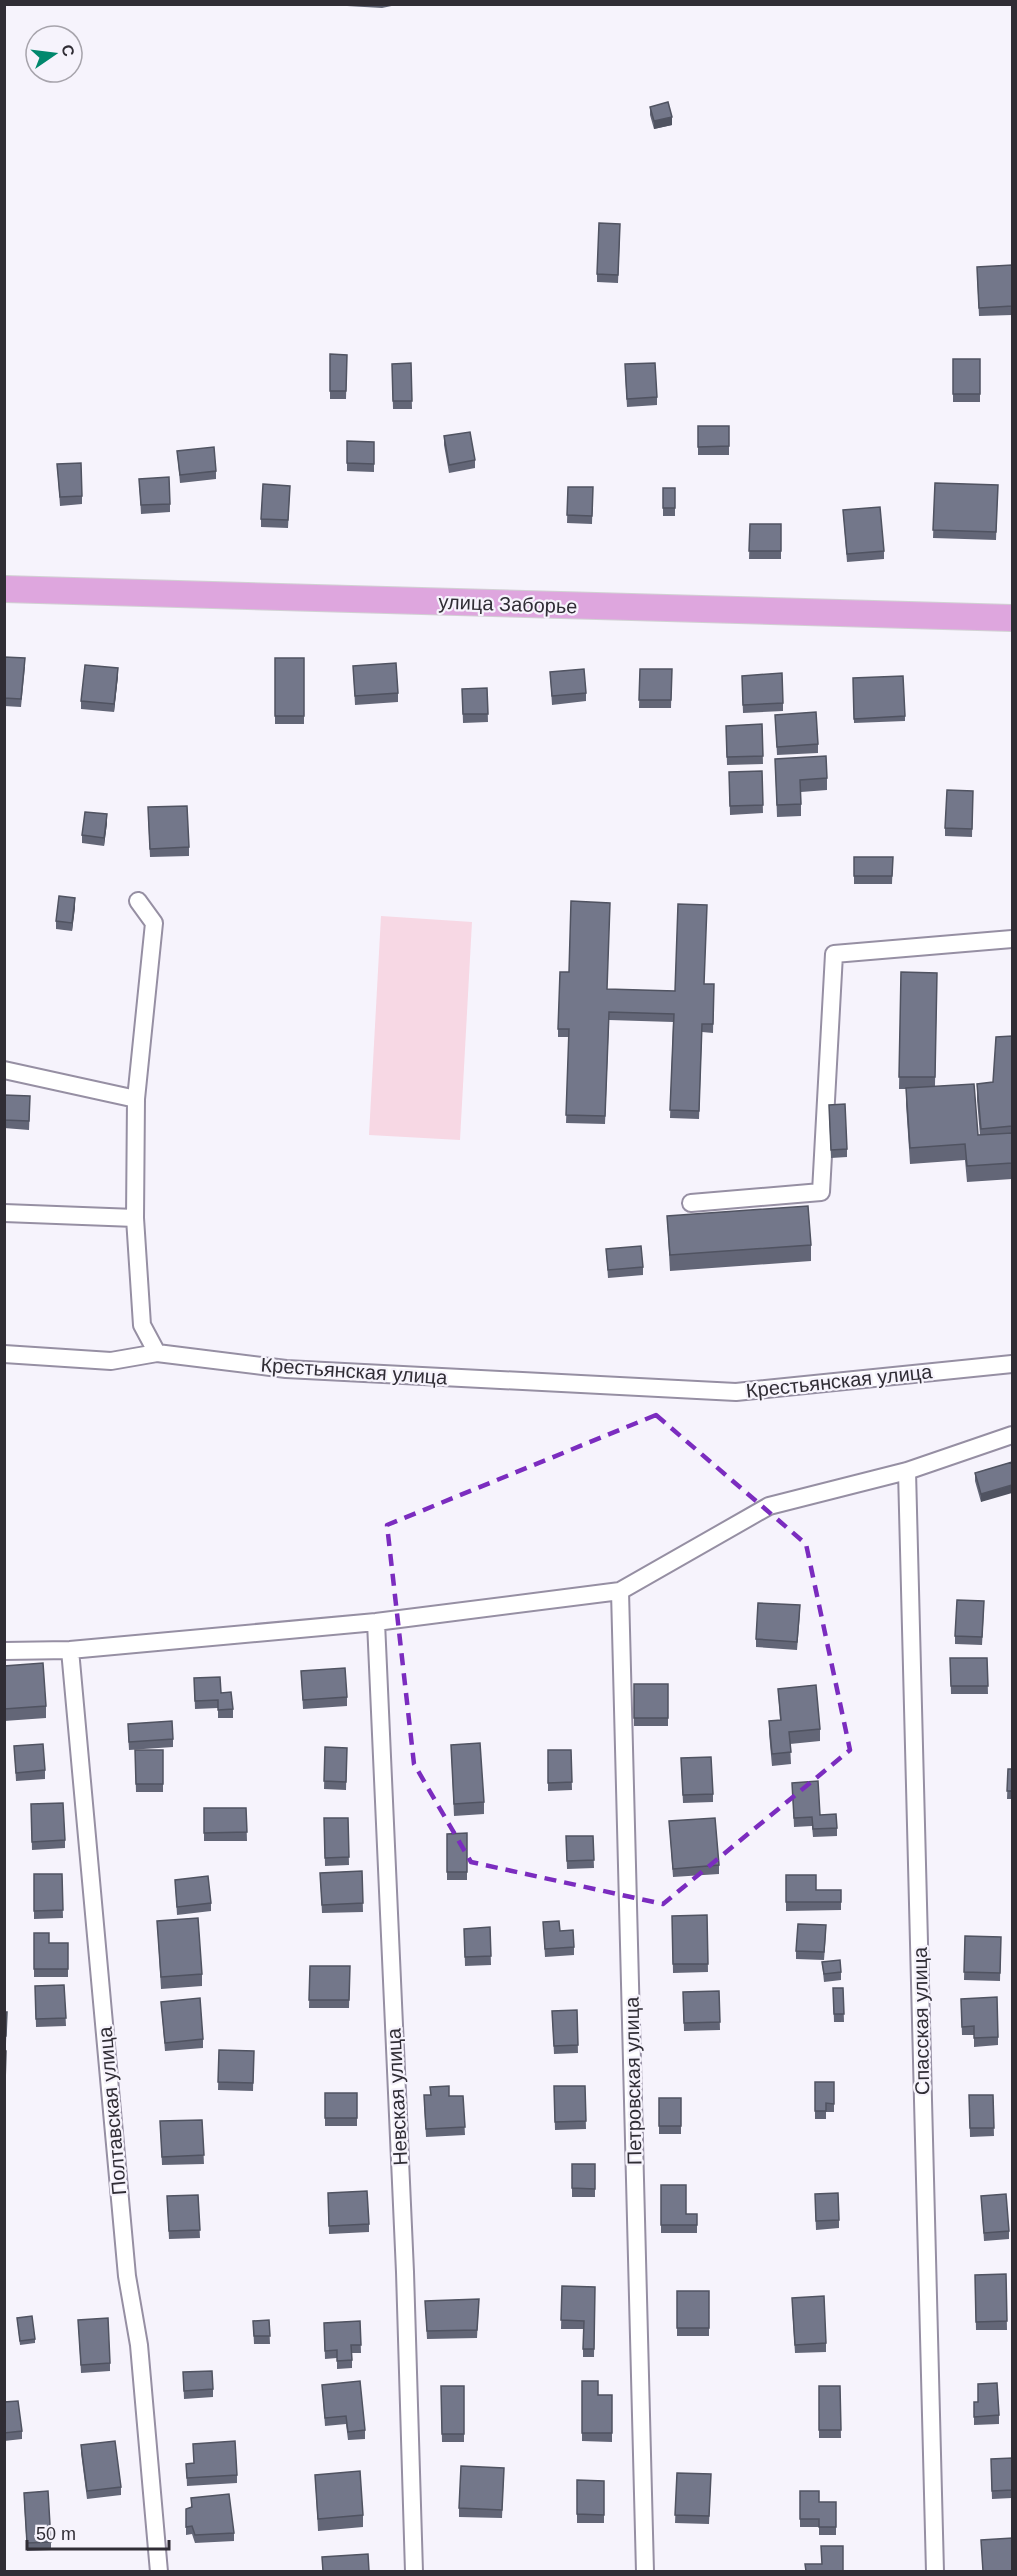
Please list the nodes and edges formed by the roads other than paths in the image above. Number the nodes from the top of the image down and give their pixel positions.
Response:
1 (4, 590) edge
2 (1012, 618) edge
3 (138, 901) dead end
4 (1012, 939) edge
5 (4, 1070) edge
6 (136, 1099) junction
7 (691, 1203) dead end
8 (4, 1213) edge
9 (135, 1218) junction
10 (157, 1353) junction
11 (4, 1354) edge
12 (1012, 1364) edge
13 (1012, 1436) edge
14 (907, 1471) junction
15 (620, 1591) junction
16 (376, 1622) junction
17 (69, 1650) junction
18 (4, 1651) edge
19 (159, 2571) edge
20 (414, 2571) edge
21 (645, 2571) edge
22 (935, 2571) edge

1 - 2 main road, улица Заборье
3 - 6 street
4 - 7 street
5 - 6 street
6 - 9 street
8 - 9 street
9 - 10 street
10 - 11 street, Крестьянская улица
10 - 12 street, Крестьянская улица
13 - 14 street
14 - 15 street
14 - 22 street, Спасская улица
15 - 16 street
15 - 21 street, Петровская улица
16 - 17 street
16 - 20 street, Невская улица
17 - 18 street
17 - 19 street, Полтавская улица

